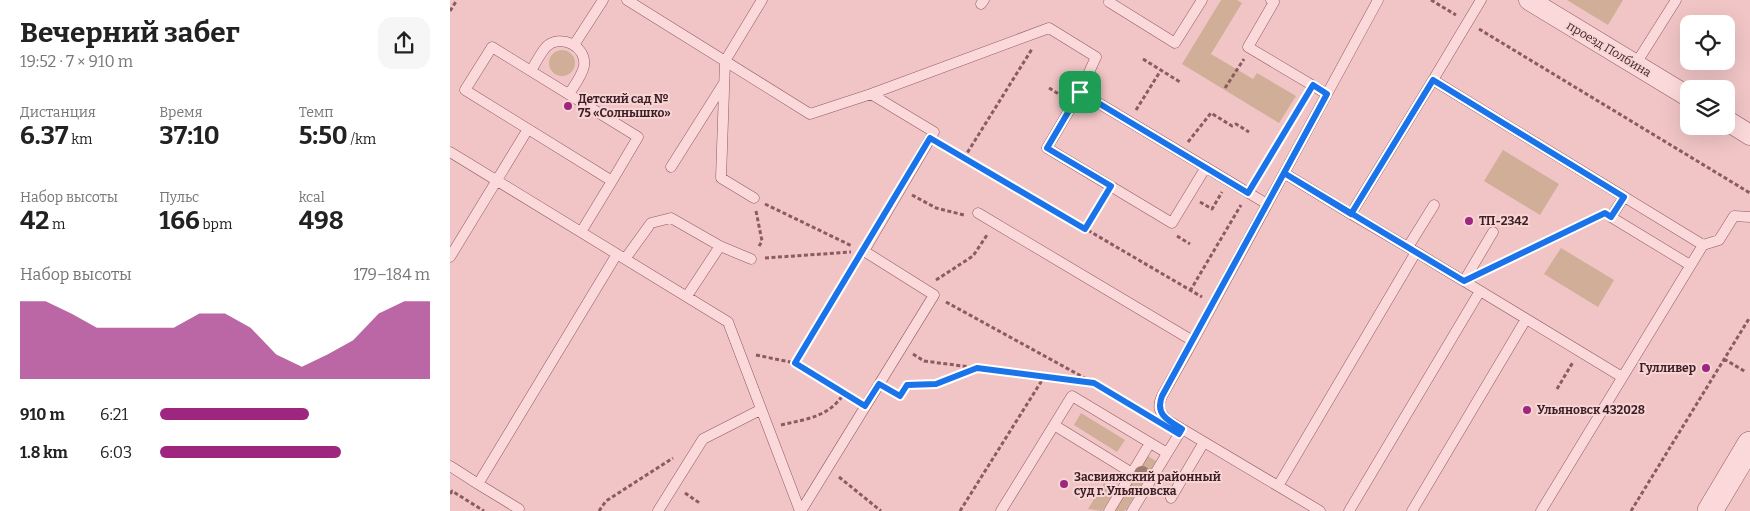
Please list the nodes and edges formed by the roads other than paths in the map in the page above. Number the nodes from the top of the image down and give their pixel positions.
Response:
1 (603, 0) edge
2 (627, 0) edge
3 (762, 0) edge
4 (1110, 0) edge
5 (1202, 0) edge
6 (1271, 0) edge
7 (1378, 0) edge
8 (1481, 0) edge
9 (1529, 0) edge
10 (1676, 0) edge
11 (574, 45) junction
12 (725, 61) junction
13 (1635, 65) junction
14 (531, 71) junction
15 (1433, 80) junction
16 (725, 82) junction
17 (1080, 92) junction
18 (1680, 92) edge
19 (569, 94) junction
20 (871, 94) junction
21 (1327, 94) junction
22 (1735, 126) edge
23 (528, 129) junction
24 (1750, 135) edge
25 (450, 152) edge
26 (671, 167) dead end
27 (1206, 167) junction
28 (1284, 173) junction
29 (496, 180) junction
30 (612, 181) junction
31 (1624, 197) junction
32 (754, 198) road end
33 (1267, 204) junction
34 (1434, 205) dead end
35 (1351, 214) junction
36 (976, 216) road end
37 (1750, 217) edge
38 (581, 232) junction
39 (1493, 232) dead end
40 (1702, 245) junction
41 (720, 246) junction
42 (1412, 250) junction
43 (621, 257) junction
44 (450, 258) edge
45 (751, 259) road end
46 (1690, 265) junction
47 (1464, 281) junction
48 (1480, 291) junction
49 (687, 296) junction
50 (1526, 319) junction
51 (1193, 341) junction
52 (1622, 377) junction
53 (760, 410) junction
54 (1054, 425) junction
55 (1180, 431) junction
56 (1204, 442) junction
57 (1150, 443) junction
58 (1750, 444) edge
59 (1166, 454) junction
60 (450, 466) edge
61 (1132, 473) junction
62 (478, 484) junction
63 (1278, 486) junction
64 (1171, 498) dead end
65 (519, 509) dead end
66 (658, 511) edge
67 (800, 511) edge
68 (1001, 511) edge
69 (1109, 511) edge
70 (1132, 511) edge
71 (1320, 511) edge
72 (1349, 511) edge
73 (1412, 511) edge
74 (1541, 511) edge
75 (1710, 511) edge

1 - 11 lane
2 - 12 lane
3 - 12 lane
4 - 5 lane
6 - 21 lane
7 - 21 lane
8 - 15 lane
9 - 13 street, проезд Полбина
10 - 13 lane
11 - 14 lane
11 - 19 lane
12 - 16 lane
12 - 20 lane
13 - 18 street, проезд Полбина
14 - 19 lane
14 - 23 lane
15 - 31 lane
15 - 35 lane
16 - 26 lane
16 - 32 lane
17 - 20 lane
17 - 27 lane
17 - 27 lane
19 - 30 lane
20 - 67 lane
21 - 28 lane
22 - 24 street
23 - 29 lane
23 - 30 lane
25 - 29 lane
27 - 33 lane
28 - 33 lane
28 - 35 lane
29 - 38 lane
29 - 44 lane
30 - 38 lane
31 - 40 lane
31 - 46 lane
33 - 51 lane
34 - 42 lane
35 - 42 lane
36 - 51 lane
37 - 40 lane
38 - 43 lane
39 - 47 lane
40 - 46 lane
41 - 43 lane
41 - 45 lane
41 - 49 lane
42 - 47 lane
42 - 63 lane
43 - 49 lane
43 - 62 lane
46 - 52 lane
47 - 48 lane
48 - 50 lane
48 - 72 lane
49 - 53 lane
50 - 52 lane
50 - 73 lane
51 - 55 lane
52 - 74 lane
53 - 66 lane
53 - 67 lane
54 - 57 lane
54 - 61 lane
54 - 68 lane
55 - 56 lane
55 - 59 lane
56 - 63 lane
56 - 64 lane
57 - 59 lane
57 - 61 lane
58 - 75 street
59 - 70 lane
60 - 62 lane
61 - 69 lane
62 - 65 lane
63 - 71 lane

